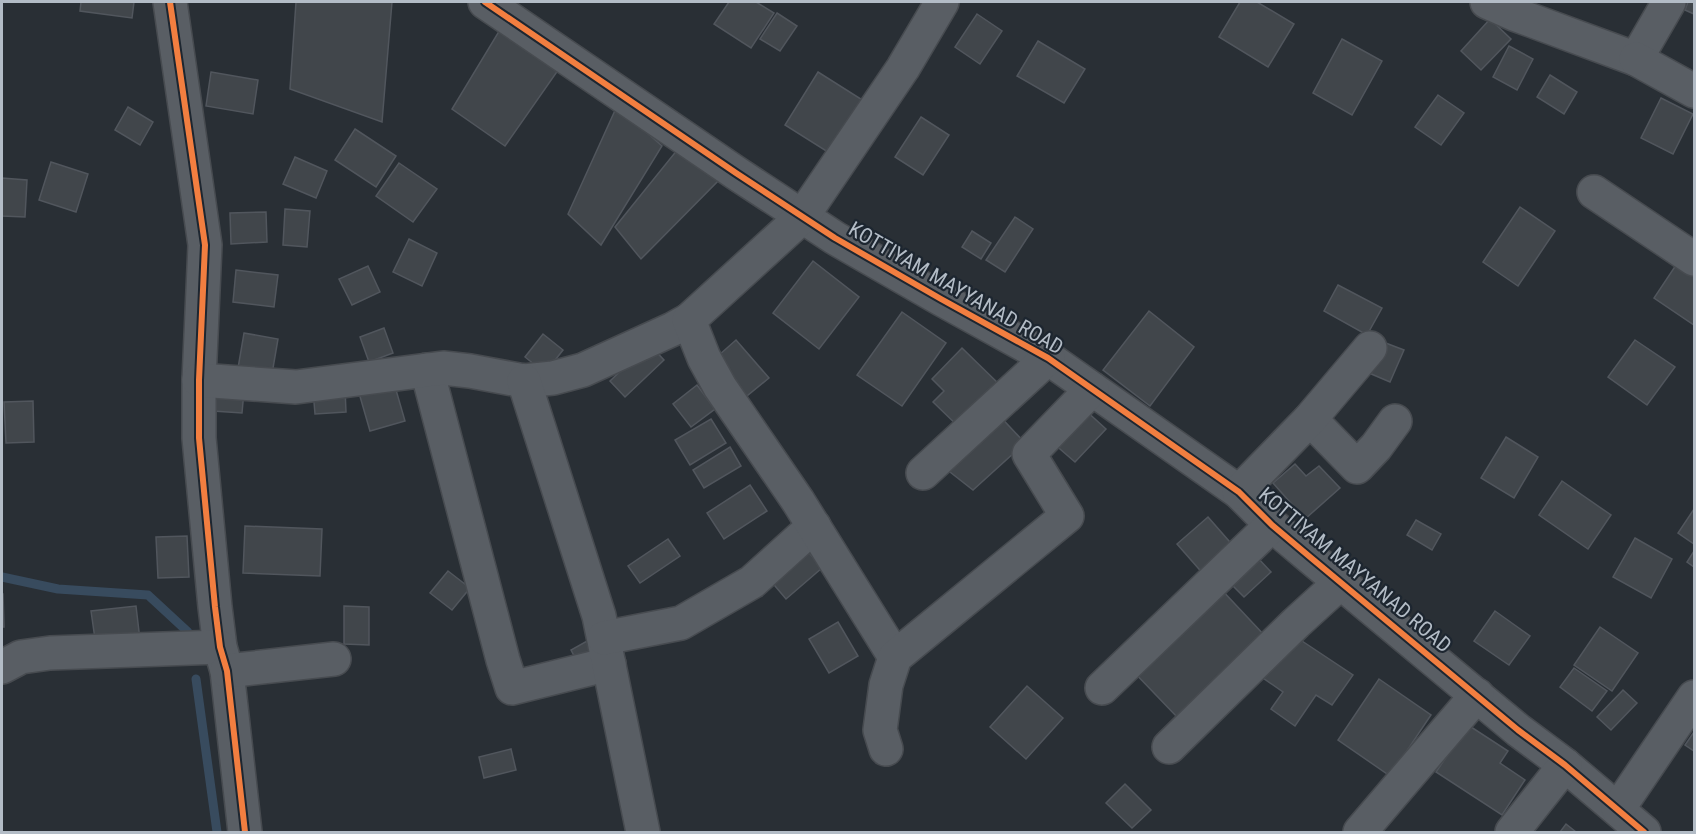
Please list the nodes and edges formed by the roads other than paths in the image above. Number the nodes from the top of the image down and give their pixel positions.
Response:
1 (170, 2) edge
2 (485, 2) edge
3 (942, 2) edge
4 (1487, 2) edge
5 (1669, 2) edge
6 (1636, 59) junction
7 (1695, 91) edge
8 (1594, 192) dead end
9 (802, 217) junction
10 (1695, 259) edge
11 (689, 320) junction
12 (1370, 348) dead end
13 (1047, 358) junction
14 (427, 370) junction
15 (200, 380) junction
16 (524, 381) junction
17 (1092, 389) junction
18 (1310, 419) junction
19 (1395, 421) dead end
20 (923, 473) dead end
21 (1239, 492) junction
22 (1272, 525) junction
23 (814, 526) junction
24 (1341, 582) junction
25 (607, 651) junction
26 (895, 657) junction
27 (223, 659) junction
28 (334, 659) dead end
29 (2, 667) edge
30 (1102, 688) dead end
31 (1477, 695) junction
32 (1695, 697) edge
33 (1169, 747) dead end
34 (886, 749) dead end
35 (1565, 765) junction
36 (1618, 809) junction
37 (245, 832) edge
38 (643, 832) edge
39 (1360, 832) edge
40 (1512, 832) edge
41 (1644, 832) edge

1 - 15 street
2 - 9 street, KOTTIYAM MAYYANAD ROAD
3 - 9 street
4 - 6 street
5 - 6 street
6 - 7 street
8 - 10 street
9 - 11 street
9 - 13 street, KOTTIYAM MAYYANAD ROAD
11 - 16 street
11 - 23 street
12 - 18 street
13 - 17 street, KOTTIYAM MAYYANAD ROAD
13 - 20 street
14 - 15 street
14 - 16 street
14 - 25 street
15 - 27 street
16 - 25 street
17 - 21 street, KOTTIYAM MAYYANAD ROAD
17 - 26 street
18 - 19 street
18 - 21 street
21 - 22 street, KOTTIYAM MAYYANAD ROAD
22 - 24 street, KOTTIYAM MAYYANAD ROAD
22 - 30 street
23 - 25 street
23 - 26 street
24 - 31 street, KOTTIYAM MAYYANAD ROAD
24 - 33 street
25 - 38 street
26 - 34 street
27 - 28 street
27 - 29 street
27 - 37 street
31 - 35 street, KOTTIYAM MAYYANAD ROAD
31 - 39 street
32 - 36 street
35 - 36 street, KOTTIYAM MAYYANAD ROAD
35 - 40 street
36 - 41 street, KOTTIYAM MAYYANAD ROAD

